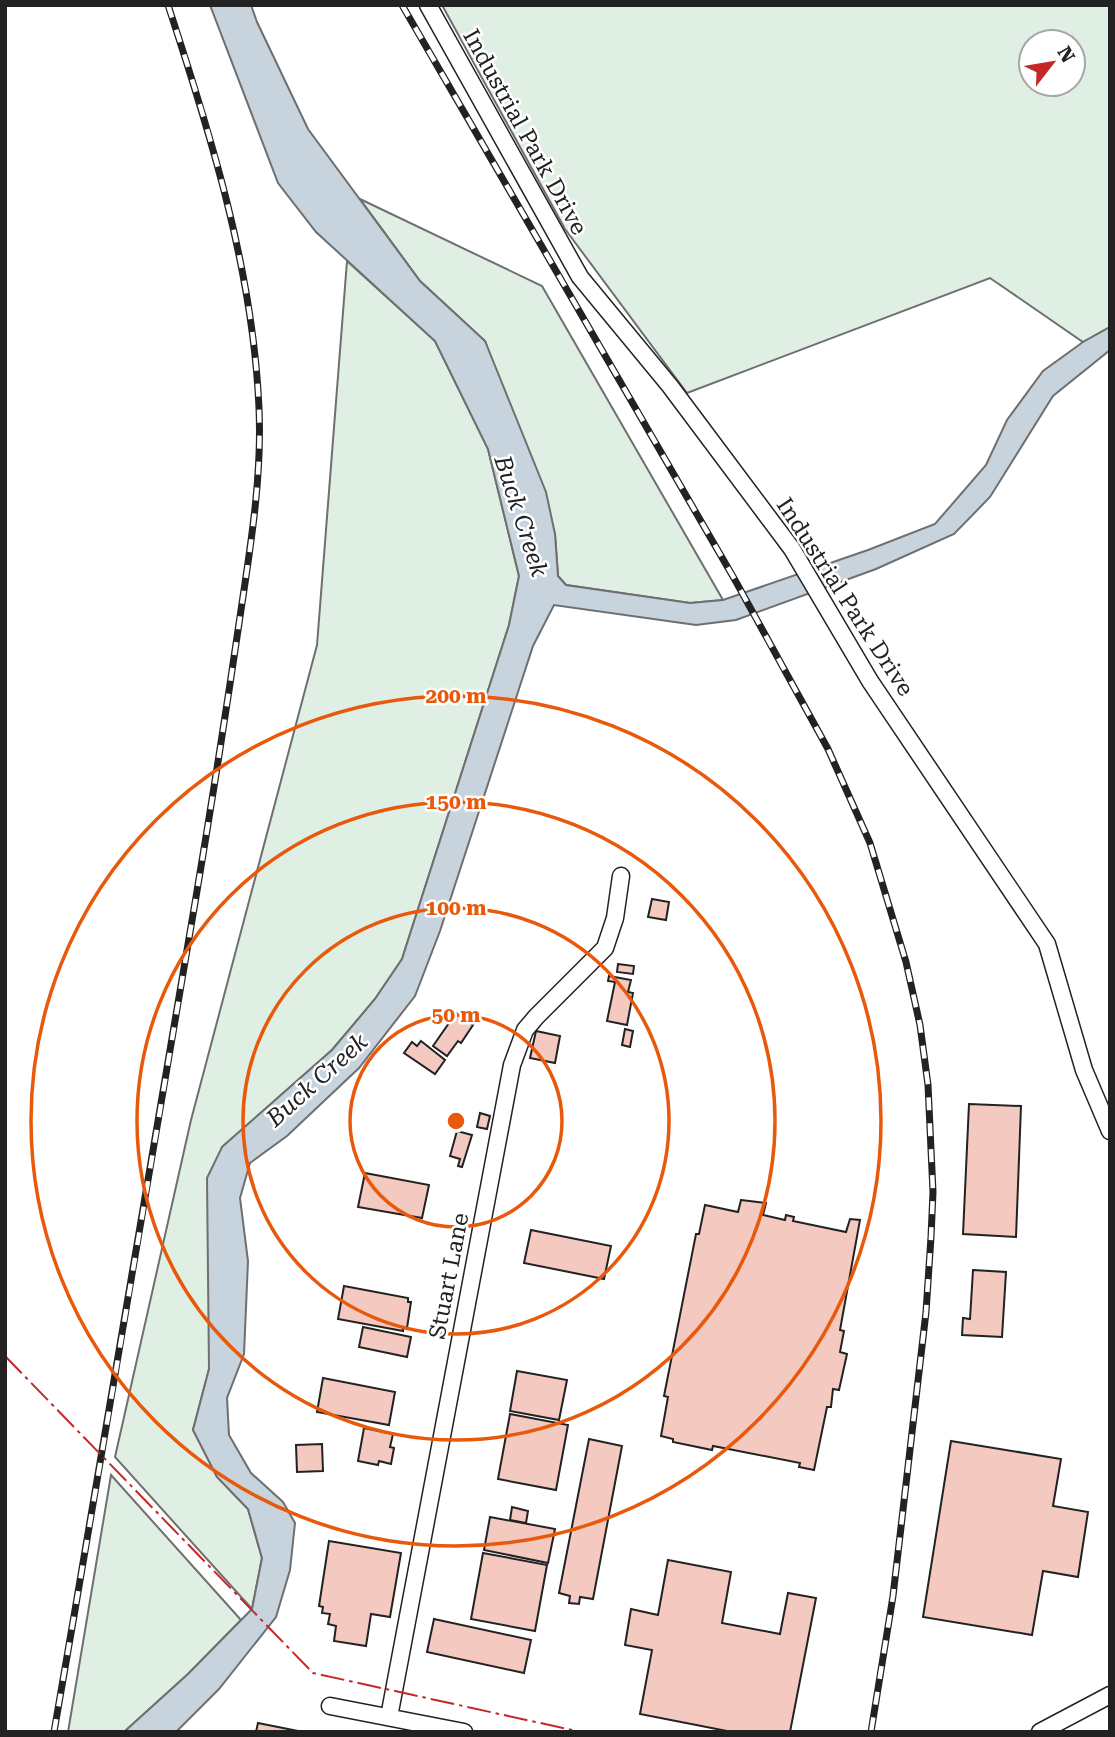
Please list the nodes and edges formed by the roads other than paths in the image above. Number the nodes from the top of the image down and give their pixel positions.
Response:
1 (428, 5) edge
2 (621, 876) dead end
3 (1110, 1131) edge
4 (1110, 1695) edge
5 (330, 1706) dead end
6 (389, 1717) junction
7 (464, 1732) edge
8 (1040, 1732) edge

1 - 3 street, Industrial Park Drive
2 - 6 street, Stuart Lane
4 - 8 street
5 - 6 street
6 - 7 street

